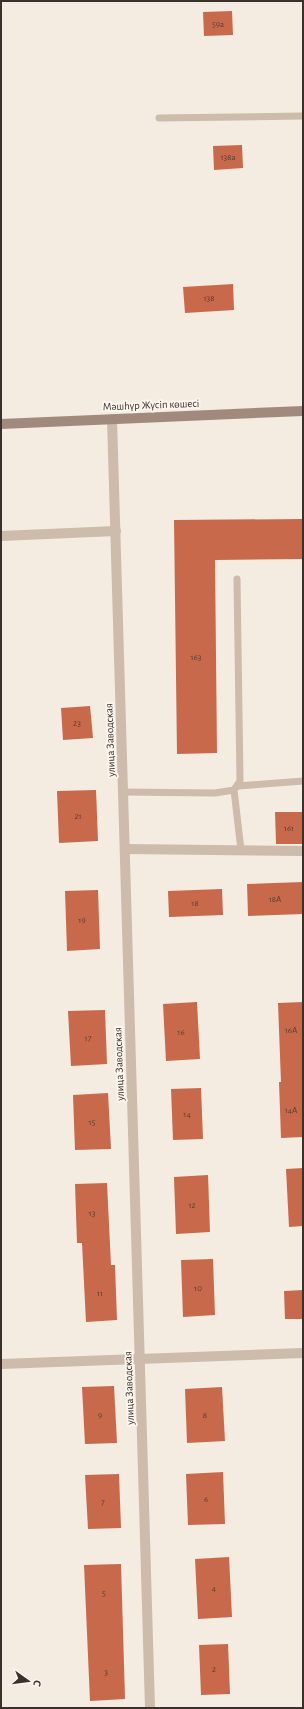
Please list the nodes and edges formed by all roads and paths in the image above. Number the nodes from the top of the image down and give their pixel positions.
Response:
1 (303, 116) edge
2 (159, 118) dead end
3 (303, 411) edge
4 (112, 419) junction
5 (1, 424) edge
6 (116, 531) junction
7 (1, 536) edge
8 (238, 579) dead end
9 (303, 781) edge
10 (236, 788) junction
11 (123, 792) junction
12 (125, 849) junction
13 (241, 850) junction
14 (303, 851) edge
15 (303, 1353) edge
16 (140, 1360) junction
17 (1, 1364) edge
18 (150, 1708) edge

1 - 2 lane
3 - 4 main road, Мәшһүр Жүсіп көшесі
4 - 5 main road, Мәшһүр Жүсіп көшесі
4 - 6 street, улица Заводская
6 - 7 street
6 - 11 street, улица Заводская
8 - 10 lane
9 - 10 lane
10 - 11 lane
10 - 13 lane
11 - 12 street, улица Заводская
12 - 13 street
12 - 16 street, улица Заводская
13 - 14 street
15 - 16 street
16 - 17 street
16 - 18 street, улица Заводская

